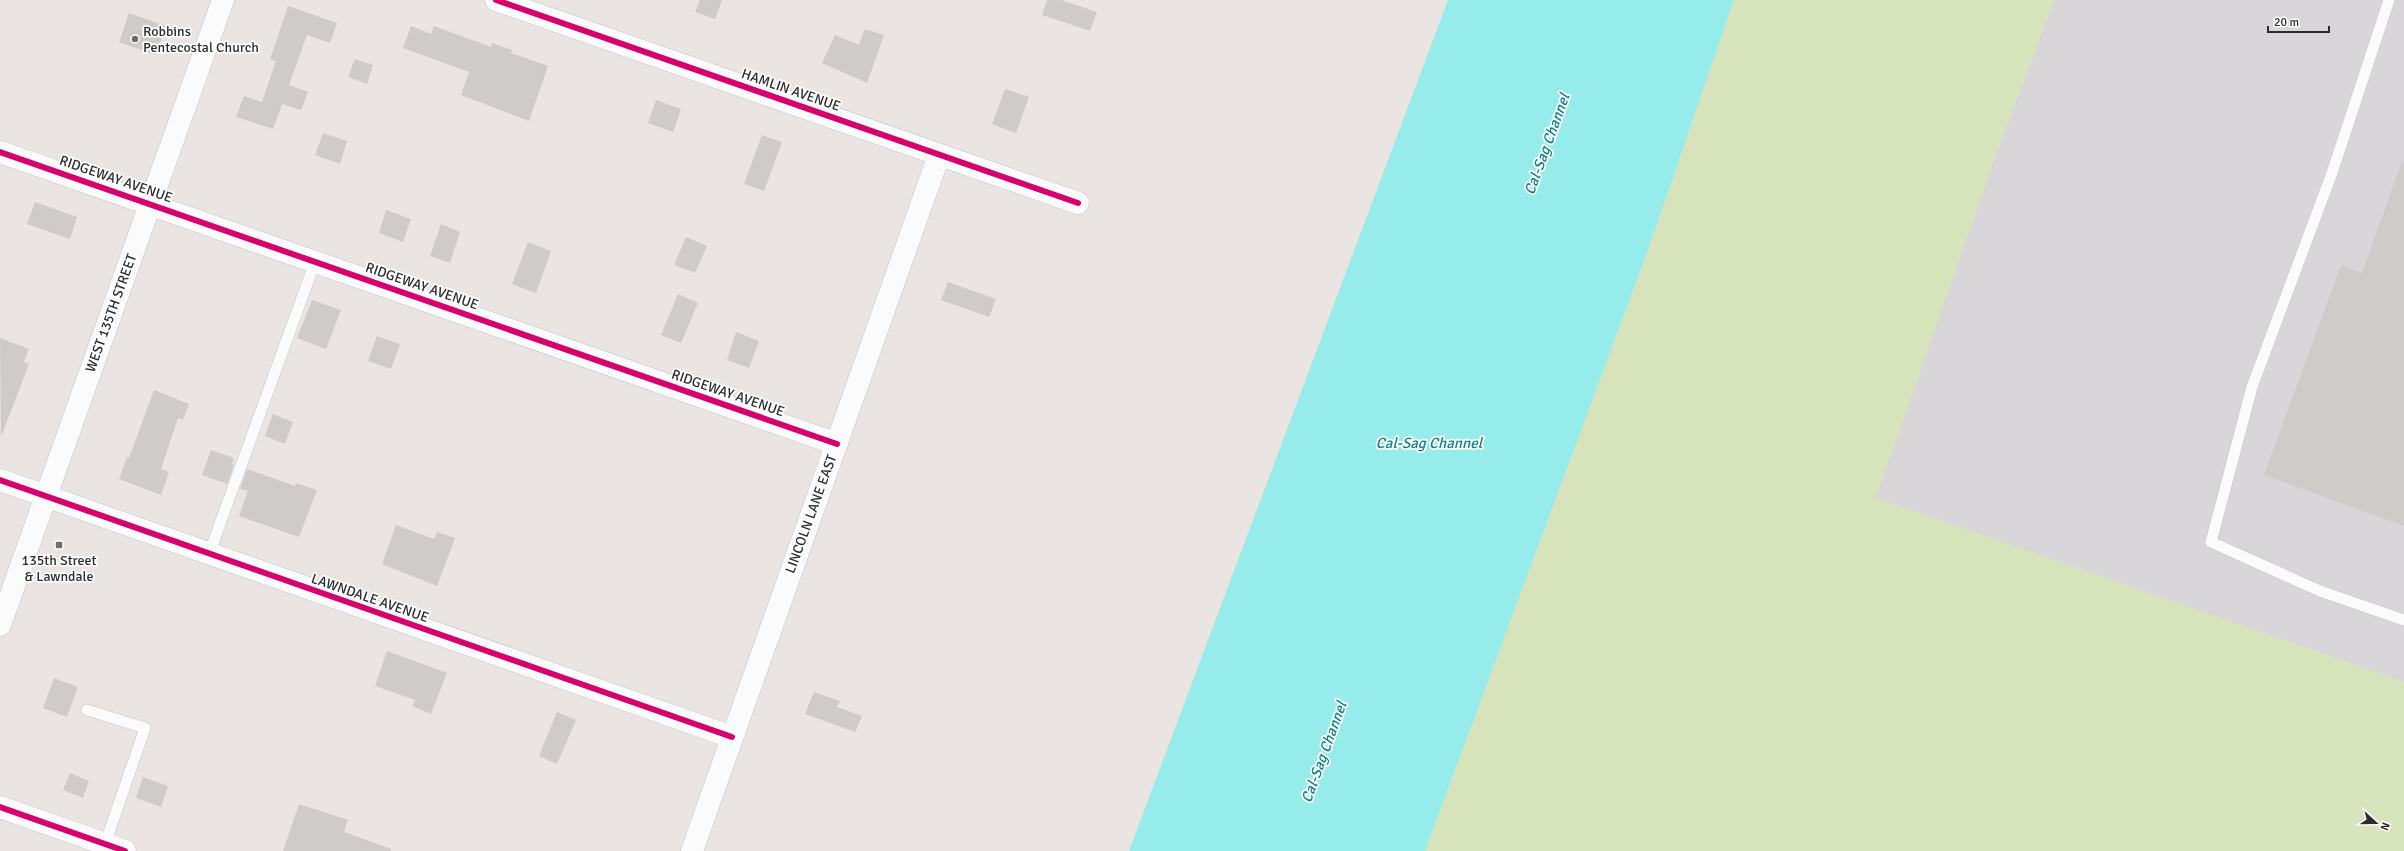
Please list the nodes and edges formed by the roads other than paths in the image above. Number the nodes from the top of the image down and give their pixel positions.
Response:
1 (223, 0) edge
2 (496, 0) edge
3 (2389, 0) edge
4 (0, 152) edge
5 (939, 155) junction
6 (1078, 203) dead end
7 (150, 204) junction
8 (314, 262) junction
9 (836, 444) junction
10 (0, 480) edge
11 (46, 497) junction
12 (209, 554) junction
13 (2404, 620) edge
14 (0, 626) edge
15 (87, 710) dead end
16 (732, 737) junction
17 (0, 807) edge
18 (105, 844) junction
19 (125, 851) edge
20 (692, 851) edge

1 - 7 street, WEST 135TH STREET
2 - 5 street, HAMLIN AVENUE
3 - 13 lane
4 - 7 street, RIDGEWAY AVENUE
5 - 6 street, HAMLIN AVENUE
5 - 9 street, LINCOLN LANE EAST
7 - 8 street, RIDGEWAY AVENUE
7 - 11 street, WEST 135TH STREET
8 - 9 street, RIDGEWAY AVENUE
8 - 12 lane
9 - 16 street, LINCOLN LANE EAST
10 - 11 street, LAWNDALE AVENUE
11 - 12 street, LAWNDALE AVENUE
11 - 14 street, WEST 135TH STREET
12 - 16 street, LAWNDALE AVENUE
15 - 18 lane
16 - 20 street, LINCOLN LANE EAST
17 - 18 street
18 - 19 street

